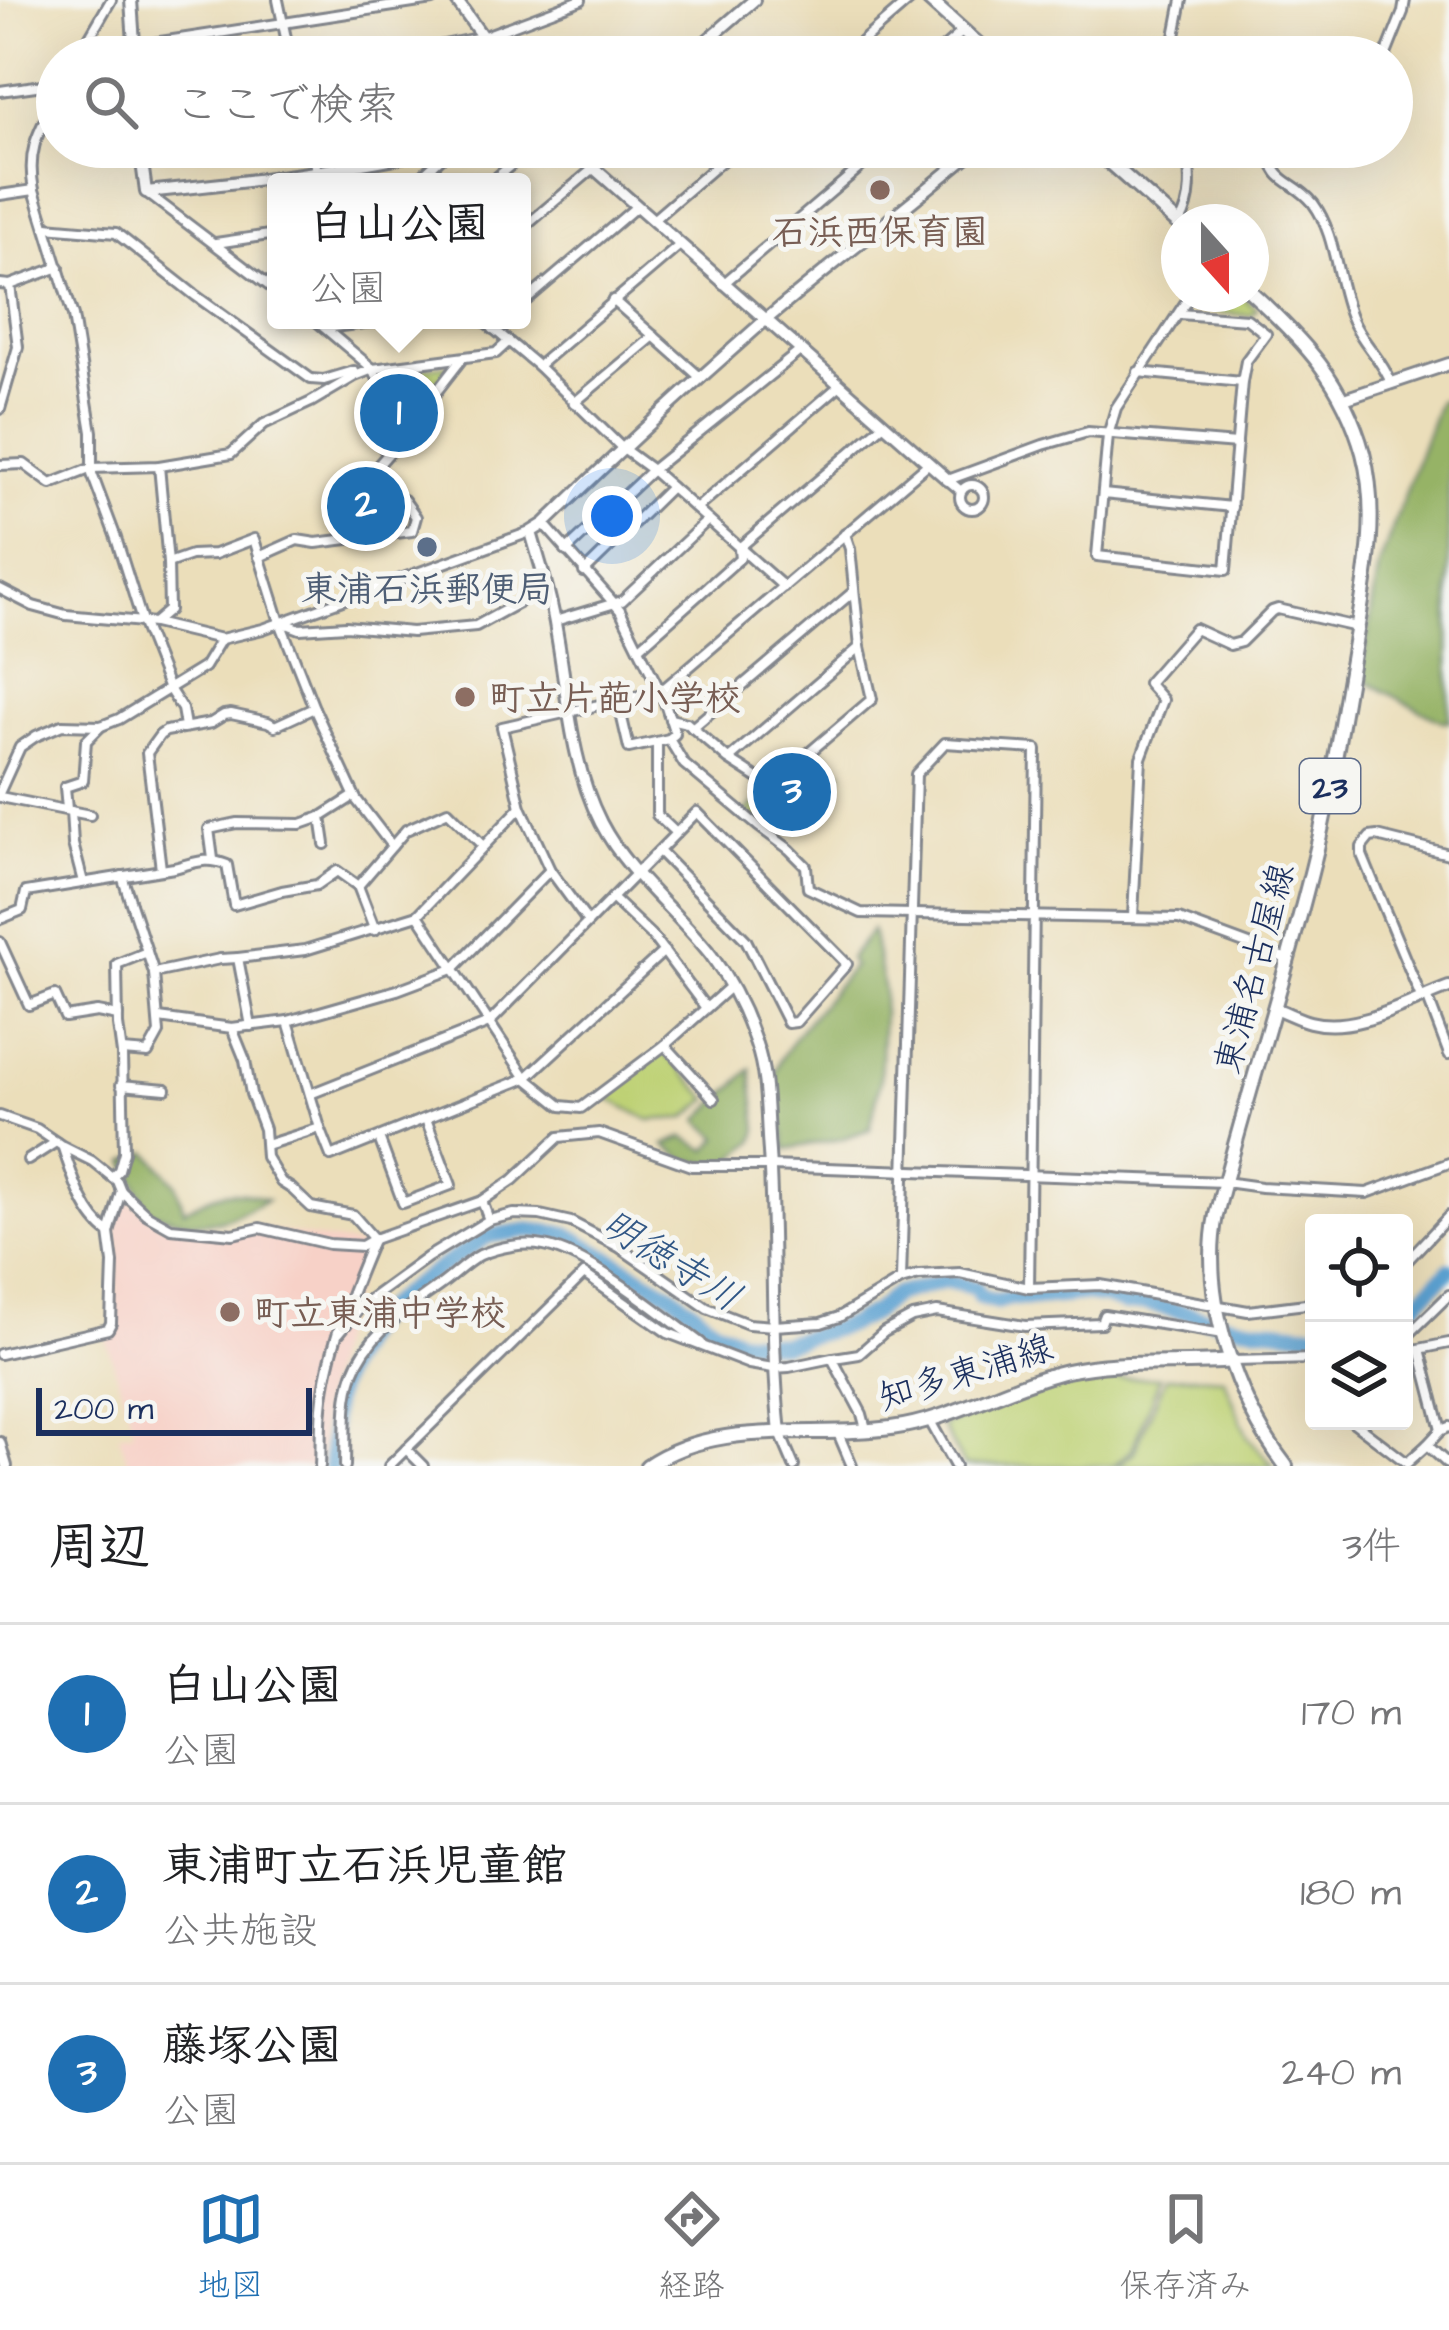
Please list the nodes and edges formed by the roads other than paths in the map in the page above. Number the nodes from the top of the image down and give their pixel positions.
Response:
1 (111, 0) edge
2 (131, 0) edge
3 (278, 0) edge
4 (433, 0) edge
5 (456, 0) edge
6 (580, 0) edge
7 (754, 0) edge
8 (910, 0) edge
9 (929, 0) edge
10 (1182, 0) edge
11 (1405, 0) edge
12 (283, 25) junction
13 (963, 31) junction
14 (90, 36) edge
15 (134, 36) edge
16 (220, 36) edge
17 (285, 36) edge
18 (481, 36) edge
19 (485, 36) edge
20 (712, 36) edge
21 (868, 36) edge
22 (957, 36) edge
23 (969, 36) edge
24 (1175, 36) edge
25 (1393, 36) edge
26 (36, 86) edge
27 (0, 91) edge
28 (36, 141) edge
29 (143, 168) edge
30 (331, 168) edge
31 (593, 168) joint
32 (714, 168) edge
33 (859, 168) edge
34 (953, 168) edge
35 (1116, 168) edge
36 (1189, 168) edge
37 (1275, 168) edge
38 (316, 170) junction
39 (295, 173) edge
40 (320, 173) edge
41 (267, 177) edge
42 (34, 190) junction
43 (146, 191) junction
44 (0, 195) edge
45 (1187, 204) edge
46 (636, 207) junction
47 (1161, 208) edge
48 (652, 220) junction
49 (531, 221) edge
50 (46, 227) junction
51 (267, 235) edge
52 (215, 243) junction
53 (680, 245) junction
54 (59, 267) junction
55 (267, 282) edge
56 (722, 284) junction
57 (5, 285) edge
58 (531, 296) edge
59 (613, 299) junction
60 (1269, 309) edge
61 (1179, 314) joint
62 (766, 320) junction
63 (327, 329) edge
64 (494, 329) edge
65 (654, 336) junction
66 (508, 342) junction
67 (800, 350) junction
68 (463, 359) junction
69 (364, 360) junction
70 (1449, 364) edge
71 (538, 366) junction
72 (373, 369) junction
73 (1138, 372) junction
74 (338, 376) junction
75 (701, 378) junction
76 (1242, 382) junction
77 (1391, 383) junction
78 (839, 386) junction
79 (1344, 399) junction
80 (574, 403) junction
81 (0, 409) edge
82 (884, 424) junction
83 (1108, 435) junction
84 (1237, 444) junction
85 (622, 448) junction
86 (388, 454) junction
87 (928, 463) junction
88 (0, 465) edge
89 (159, 466) junction
90 (92, 468) junction
91 (652, 470) junction
92 (948, 480) junction
93 (671, 487) junction
94 (961, 491) dead end
95 (1103, 494) junction
96 (1232, 507) junction
97 (696, 509) junction
98 (708, 520) junction
99 (544, 524) junction
100 (531, 532) junction
101 (845, 534) junction
102 (739, 548) junction
103 (566, 551) junction
104 (259, 556) junction
105 (168, 563) junction
106 (584, 572) junction
107 (784, 587) junction
108 (0, 589) edge
109 (854, 591) junction
110 (520, 602) dead end
111 (614, 604) junction
112 (142, 621) junction
113 (555, 621) junction
114 (154, 622) junction
115 (280, 622) junction
116 (1357, 627) junction
117 (221, 639) junction
118 (860, 647) junction
119 (640, 648) junction
120 (168, 686) junction
121 (661, 691) junction
122 (618, 701) junction
123 (314, 709) junction
124 (570, 712) junction
125 (670, 719) junction
126 (101, 726) junction
127 (185, 726) junction
128 (692, 728) junction
129 (669, 739) junction
130 (657, 742) junction
131 (728, 759) junction
132 (0, 790) edge
133 (354, 796) junction
134 (520, 807) junction
135 (69, 810) junction
136 (90, 815) dead end
137 (321, 817) junction
138 (676, 833) junction
139 (326, 844) dead end
140 (392, 846) junction
141 (483, 846) junction
142 (659, 850) junction
143 (1449, 854) edge
144 (213, 859) junction
145 (161, 869) junction
146 (550, 870) junction
147 (637, 874) junction
148 (122, 876) junction
149 (83, 882) junction
150 (358, 886) junction
151 (612, 898) junction
152 (911, 914) junction
153 (418, 915) junction
154 (1032, 916) junction
155 (1133, 916) junction
156 (0, 919) edge
157 (588, 922) junction
158 (374, 930) junction
159 (0, 942) edge
160 (664, 951) junction
161 (147, 952) junction
162 (238, 958) junction
163 (1287, 959) junction
164 (453, 969) junction
165 (154, 973) junction
166 (731, 986) junction
167 (1449, 987) edge
168 (1423, 996) junction
169 (706, 1008) junction
170 (1274, 1008) junction
171 (118, 1016) junction
172 (159, 1018) junction
173 (288, 1021) junction
174 (489, 1023) junction
175 (251, 1026) junction
176 (232, 1028) junction
177 (664, 1045) junction
178 (122, 1051) junction
179 (1449, 1054) edge
180 (526, 1078) junction
181 (121, 1085) junction
182 (166, 1089) dead end
183 (310, 1094) junction
184 (714, 1099) dead end
185 (0, 1116) edge
186 (426, 1119) junction
187 (320, 1128) junction
188 (379, 1138) junction
189 (59, 1144) junction
190 (266, 1145) junction
191 (28, 1160) dead end
192 (1449, 1163) edge
193 (770, 1166) junction
194 (903, 1173) junction
195 (1030, 1175) junction
196 (112, 1177) junction
197 (1225, 1182) junction
198 (121, 1191) junction
199 (482, 1201) junction
200 (1449, 1216) edge
201 (489, 1220) junction
202 (109, 1233) junction
203 (374, 1239) junction
204 (1413, 1254) edge
205 (901, 1280) junction
206 (1029, 1288) junction
207 (1449, 1295) edge
208 (1305, 1304) edge
209 (1217, 1307) junction
210 (773, 1326) junction
211 (1413, 1331) edge
212 (339, 1333) junction
213 (1225, 1334) junction
214 (1449, 1343) edge
215 (1420, 1349) junction
216 (1413, 1350) edge
217 (712, 1351) junction
218 (0, 1354) edge
219 (832, 1358) junction
220 (1305, 1360) edge
221 (1233, 1361) junction
222 (773, 1368) junction
223 (929, 1420) junction
224 (1445, 1429) edge
225 (1364, 1430) edge
226 (867, 1431) junction
227 (838, 1432) junction
228 (780, 1433) junction
229 (0, 1442) edge
230 (1427, 1445) junction
231 (406, 1449) junction
232 (1449, 1465) edge
233 (7, 1466) edge
234 (320, 1466) edge
235 (345, 1466) edge
236 (388, 1466) edge
237 (422, 1466) edge
238 (647, 1466) edge
239 (794, 1466) edge
240 (852, 1466) edge
241 (955, 1466) edge
242 (1286, 1466) edge

1 - 14 street
2 - 15 street
3 - 12 street
4 - 12 street
5 - 18 street
6 - 19 street
7 - 20 street
8 - 21 street
9 - 13 main road
10 - 24 street
11 - 25 street
12 - 16 street
12 - 17 street
13 - 22 street
13 - 23 main road
26 - 27 street
28 - 42 street
29 - 43 street
30 - 38 street
31 - 46 street
31 - 49 street
32 - 48 street
33 - 56 street
34 - 62 street
35 - 47 main road
36 - 45 street
37 - 77 street
38 - 39 street
38 - 40 street
41 - 43 street
42 - 44 street
42 - 50 street
43 - 52 street
46 - 48 street
46 - 58 street
48 - 53 street
50 - 54 street
50 - 74 street
51 - 52 street
52 - 55 street
53 - 56 street
53 - 59 street
54 - 57 street
54 - 90 street
56 - 62 street
57 - 81 street
59 - 65 street
59 - 71 street
60 - 79 main road, 東浦名古屋線 / 23
61 - 73 street
61 - 76 street
62 - 67 street
62 - 75 street
63 - 69 street
64 - 66 street
65 - 75 street
65 - 80 street
66 - 68 street
66 - 71 street
67 - 78 street
67 - 91 street
68 - 72 street
68 - 86 street
69 - 72 street
69 - 74 street
70 - 77 street
71 - 80 street
72 - 74 street
72 - 86 street
72 - 89 street
73 - 76 street
73 - 83 street
75 - 85 street
76 - 84 street
77 - 79 street
78 - 82 street
78 - 97 street
79 - 116 main road, 東浦名古屋線 / 23
80 - 85 street
82 - 87 street
82 - 102 street
83 - 84 street
83 - 92 street
83 - 95 street
84 - 96 street
85 - 91 street
85 - 99 street
86 - 104 street
87 - 92 street
87 - 101 street
88 - 90 street
89 - 90 street
89 - 105 street
90 - 112 street
91 - 93 street
91 - 103 street
92 - 94 street
93 - 97 street
93 - 106 street
95 - 96 street
95 - 96 street
97 - 98 street
98 - 102 street
98 - 111 street
99 - 100 street
99 - 103 street
100 - 113 street
100 - 115 street
101 - 107 street
101 - 109 street
102 - 107 street
102 - 119 street
103 - 106 street
104 - 105 street
104 - 115 street
105 - 114 street
106 - 111 street
107 - 121 street
108 - 112 street
109 - 118 street
109 - 128 street
110 - 115 street
111 - 113 street
111 - 119 street
112 - 114 street
112 - 120 street
113 - 124 street
114 - 117 street
115 - 117 street
115 - 123 street
116 - 155 street
116 - 163 main road, 東浦名古屋線 / 23
117 - 120 street
118 - 131 street
118 - 131 street
119 - 121 street
120 - 126 street
120 - 127 street
121 - 122 street
121 - 125 street
122 - 124 street
122 - 130 street
123 - 127 street
123 - 133 street
124 - 134 street
124 - 147 street
125 - 128 street
125 - 129 street
126 - 132 street
126 - 135 street
127 - 145 street
128 - 131 street
129 - 130 street
129 - 152 street
130 - 138 street
132 - 135 street
133 - 137 street
133 - 140 street
134 - 141 street
134 - 146 street
135 - 136 street
135 - 149 street
137 - 139 street
137 - 144 street
138 - 142 street
138 - 142 street
140 - 141 street
140 - 150 street
141 - 153 street
142 - 147 street
143 - 168 street
144 - 145 street
144 - 150 street
145 - 148 street
146 - 157 street
146 - 164 street
147 - 151 street
147 - 166 street
148 - 149 street
148 - 161 street
149 - 156 street
150 - 158 street
151 - 157 street
151 - 160 street
152 - 154 street
152 - 154 street
152 - 194 street
153 - 158 street
153 - 164 street
154 - 155 street
154 - 195 street
155 - 163 street
157 - 174 street
158 - 162 street
159 - 171 street
160 - 169 street
160 - 180 street
161 - 165 street
161 - 171 street
162 - 165 street
162 - 175 street
163 - 170 main road, 東浦名古屋線 / 23
164 - 173 street
164 - 174 street
165 - 172 street
166 - 169 street
166 - 193 street
167 - 168 street
168 - 170 street
168 - 179 street
169 - 177 street
170 - 197 main road, 東浦名古屋線 / 23
171 - 178 street
172 - 176 street
172 - 178 street
173 - 175 street
173 - 183 street
174 - 180 street
174 - 183 street
175 - 176 street
176 - 190 street
177 - 180 street
177 - 184 street
178 - 181 street
180 - 186 street
181 - 182 street
181 - 196 street
183 - 187 street
185 - 189 street
186 - 188 street
186 - 188 street
187 - 188 street
187 - 190 street
189 - 191 street
189 - 196 street
189 - 202 street
190 - 203 street
192 - 197 street
193 - 194 street
193 - 199 street
193 - 210 street
194 - 195 street
194 - 205 street
195 - 197 street
195 - 206 street
196 - 198 street
197 - 209 main road, 東浦名古屋線 / 23
198 - 202 street
198 - 203 street
199 - 201 street
199 - 203 street
200 - 204 street
201 - 210 street
201 - 212 street
202 - 218 street
203 - 212 street
205 - 206 street
205 - 210 street
206 - 209 street
207 - 211 street
208 - 209 street
209 - 213 main road, 東浦名古屋線 / 23
210 - 222 street
212 - 234 street
213 - 219 street
213 - 221 main road, 東浦名古屋線 / 23
214 - 215 street
215 - 216 street
215 - 224 street
217 - 222 street
217 - 231 street
217 - 235 street
219 - 222 street
219 - 226 street
220 - 221 street
221 - 223 main road, 知多東浦線
221 - 242 main road, 東浦名古屋線 / 23
222 - 228 street
223 - 226 main road, 知多東浦線
223 - 241 street
224 - 230 street
225 - 230 street
226 - 227 main road, 知多東浦線
227 - 228 main road, 知多東浦線
227 - 240 street
228 - 238 main road, 知多東浦線
228 - 239 street
229 - 233 street
230 - 232 street
231 - 236 street
231 - 237 street

